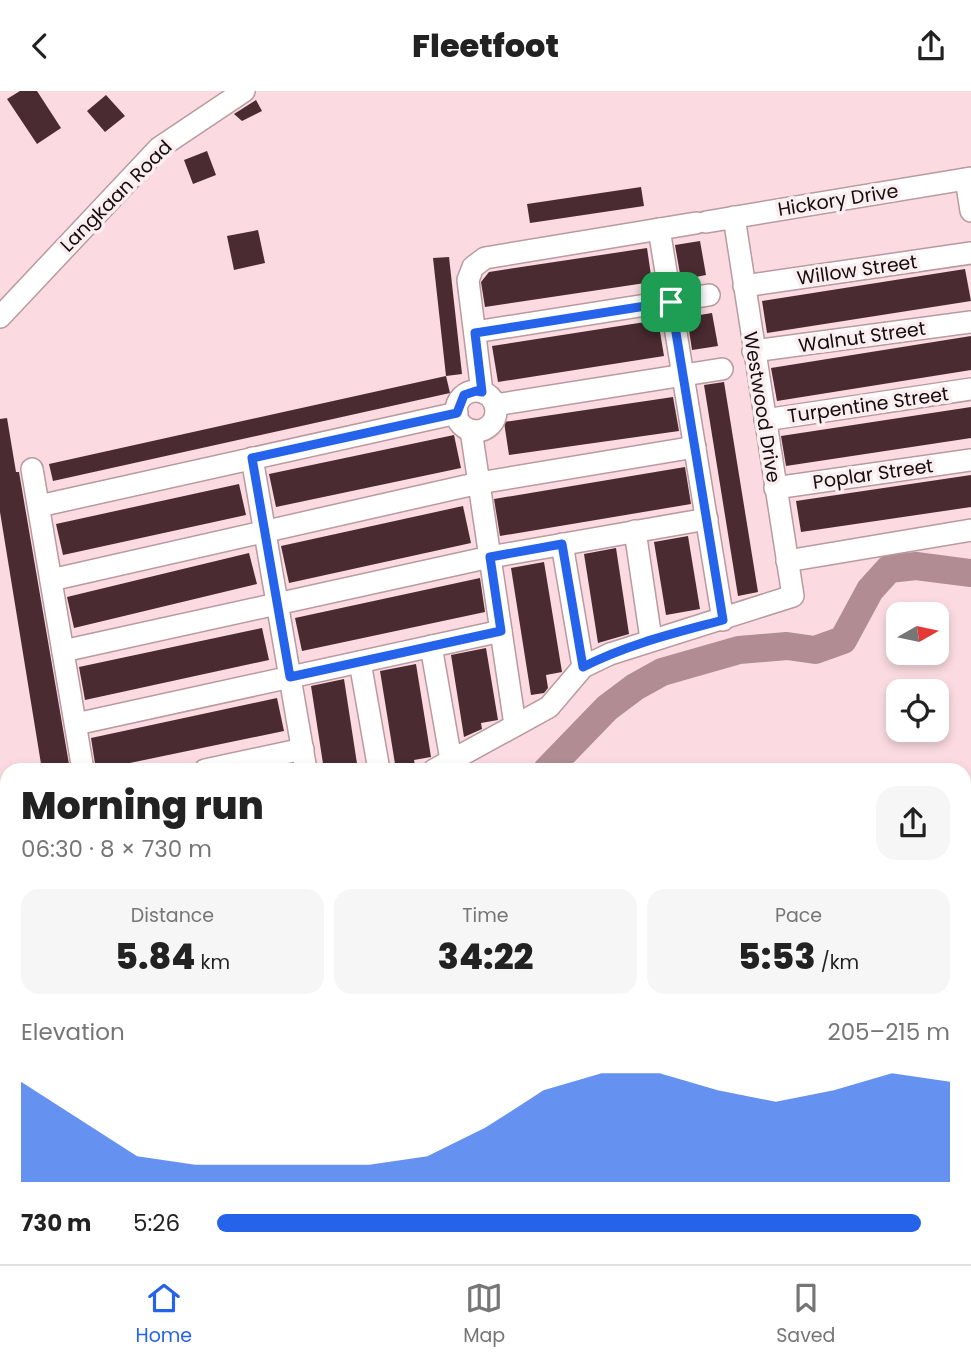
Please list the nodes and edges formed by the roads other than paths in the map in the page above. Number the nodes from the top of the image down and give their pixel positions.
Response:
1 (244, 91) edge
2 (969, 179) edge
3 (971, 211) edge
4 (734, 217) junction
5 (659, 229) junction
6 (971, 253) edge
7 (744, 286) junction
8 (709, 295) dead end
9 (671, 302) junction
10 (0, 317) edge
11 (971, 322) edge
12 (475, 333) junction
13 (753, 351) junction
14 (722, 369) dead end
15 (683, 375) junction
16 (971, 390) edge
17 (489, 398) junction
18 (457, 413) junction
19 (765, 420) junction
20 (471, 430) junction
21 (695, 447) junction
22 (252, 458) junction
23 (971, 460) edge
24 (32, 469) dead end
25 (479, 483) junction
26 (775, 488) junction
27 (38, 506) junction
28 (706, 519) junction
29 (971, 530) edge
30 (635, 531) junction
31 (265, 532) junction
32 (562, 544) junction
33 (490, 557) junction
34 (787, 561) junction
35 (51, 580) junction
36 (277, 603) junction
37 (723, 620) junction
38 (501, 631) junction
39 (650, 639) junction
40 (431, 646) junction
41 (63, 651) junction
42 (360, 662) junction
43 (583, 667) junction
44 (290, 677) junction
45 (76, 724) junction
46 (515, 725) junction
47 (305, 759) edge
48 (82, 763) edge
49 (269, 763) edge
50 (378, 763) edge
51 (442, 763) edge
52 (446, 763) edge

1 - 10 street, Langkaan Road
2 - 3 street
2 - 4 street, Hickory Drive
4 - 5 street, Hickory Drive
4 - 7 street, Westwood Drive
5 - 9 street
5 - 12 street, Hickory Drive
6 - 7 street, Willow Street
7 - 13 street, Westwood Drive
8 - 9 street
9 - 12 street
9 - 15 street
11 - 13 street, Walnut Street
12 - 17 street, Hickory Drive
13 - 19 street, Westwood Drive
14 - 15 street
15 - 17 street
15 - 21 street
16 - 19 street, Turpentine Street
17 - 18 street
17 - 20 street
18 - 20 street
18 - 22 street
19 - 26 street, Westwood Drive
20 - 25 street
21 - 25 street
21 - 28 street
22 - 27 street
22 - 31 street
23 - 26 street, Poplar Street
24 - 27 street
25 - 31 street
25 - 33 street
26 - 34 street, Westwood Drive
27 - 35 street
28 - 30 street
28 - 37 street
29 - 34 street
30 - 32 street
30 - 39 street
31 - 35 street
31 - 36 street
32 - 33 street
32 - 43 street
33 - 36 street
33 - 38 street
34 - 37 street, Westwood Drive
35 - 41 street
36 - 41 street
36 - 44 street
37 - 39 street
38 - 40 street
38 - 46 street
39 - 43 street
40 - 42 street
40 - 51 street
41 - 45 street
42 - 44 street
42 - 50 street
43 - 46 street
44 - 45 street
44 - 47 street
45 - 48 street
46 - 52 street
47 - 49 street

